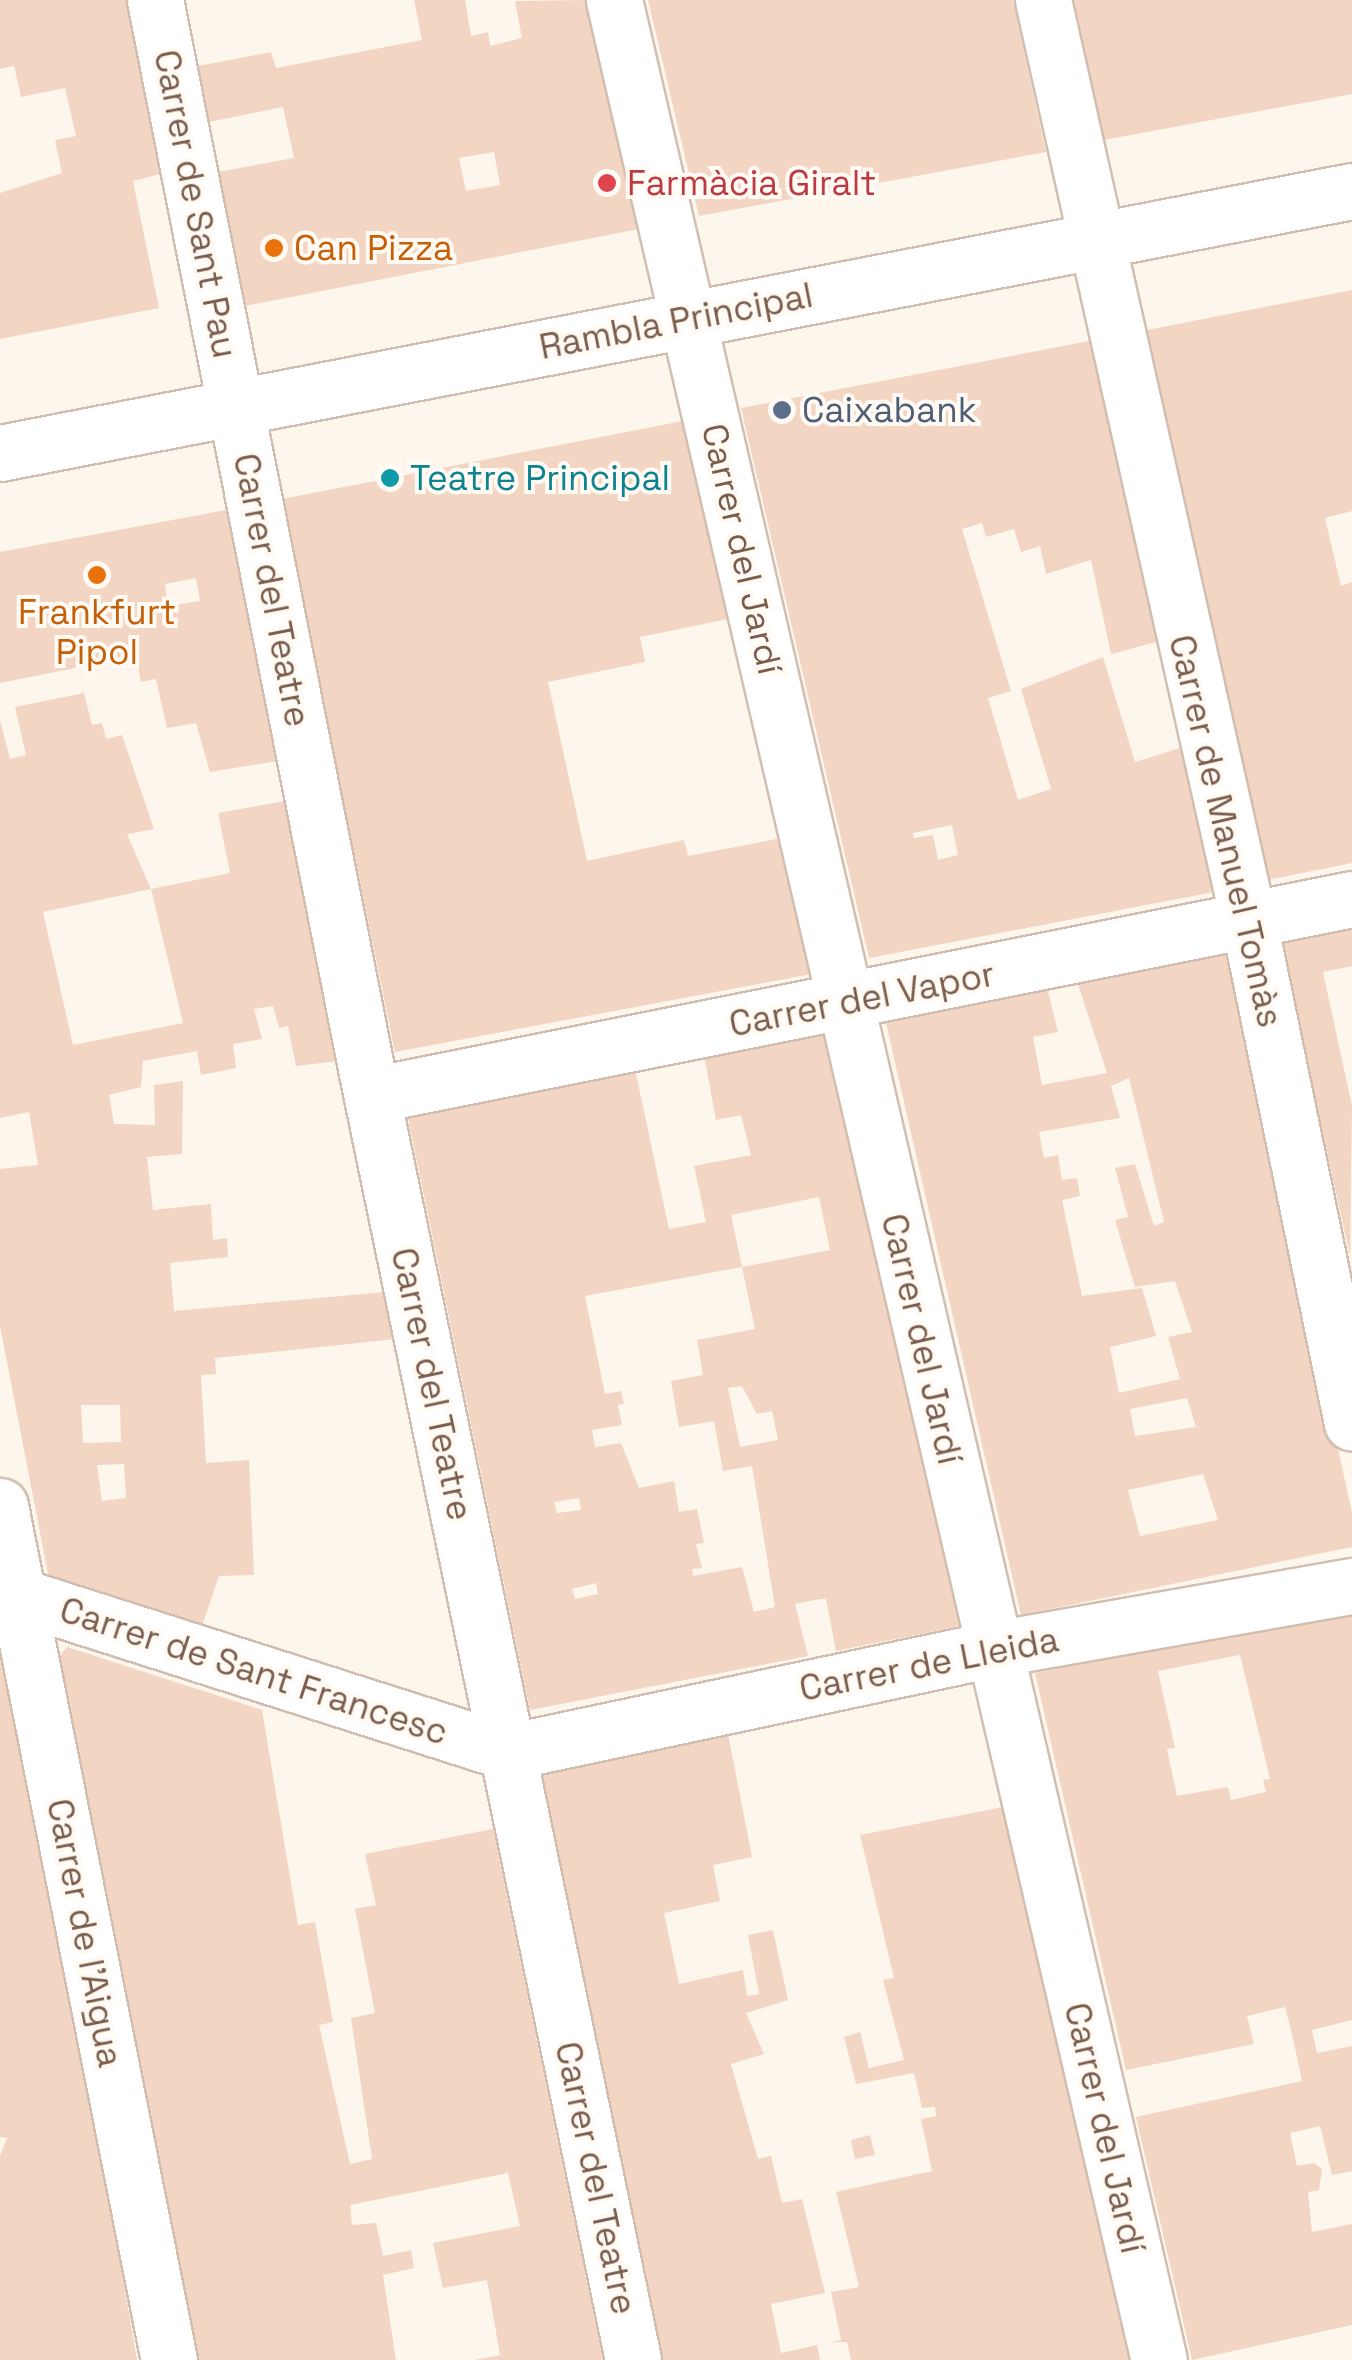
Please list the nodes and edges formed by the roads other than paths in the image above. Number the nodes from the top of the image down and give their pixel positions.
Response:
1 (156, 0) edge
2 (614, 0) edge
3 (1043, 0) edge
4 (1352, 190) edge
5 (1096, 240) junction
6 (691, 317) junction
7 (236, 408) junction
8 (0, 453) edge
9 (1352, 899) edge
10 (1249, 923) junction
11 (844, 1003) junction
12 (372, 1094) junction
13 (1352, 1423) edge
14 (0, 1506) edge
15 (1352, 1586) edge
16 (9, 1593) edge
17 (994, 1649) junction
18 (508, 1752) junction
19 (169, 2360) edge
20 (633, 2360) edge
21 (1159, 2360) edge

1 - 7 street, Carrer de Sant Pau
2 - 6 street, Carrer del Jardí
3 - 5 street, Carrer de Manuel Tomàs
4 - 5 street, Rambla Principal
5 - 6 street, Rambla Principal
5 - 10 street, Carrer de Manuel Tomàs
6 - 7 street, Rambla Principal
6 - 11 street, Carrer del Jardí
7 - 8 street, Rambla Principal
7 - 12 street, Carrer del Teatre
9 - 10 street, Carrer del Vapor
10 - 11 street, Carrer del Vapor
10 - 13 street, Carrer de Manuel Tomàs
11 - 12 street, Carrer del Vapor
11 - 17 street, Carrer del Jardí
12 - 18 street, Carrer del Teatre
14 - 16 street, Carrer de l'Aigua
15 - 17 street, Carrer de Lleida
16 - 18 street, Carrer de Sant Francesc
16 - 19 street, Carrer de l'Aigua
17 - 18 street, Carrer de Lleida
17 - 21 street, Carrer del Jardí
18 - 20 street, Carrer del Teatre

